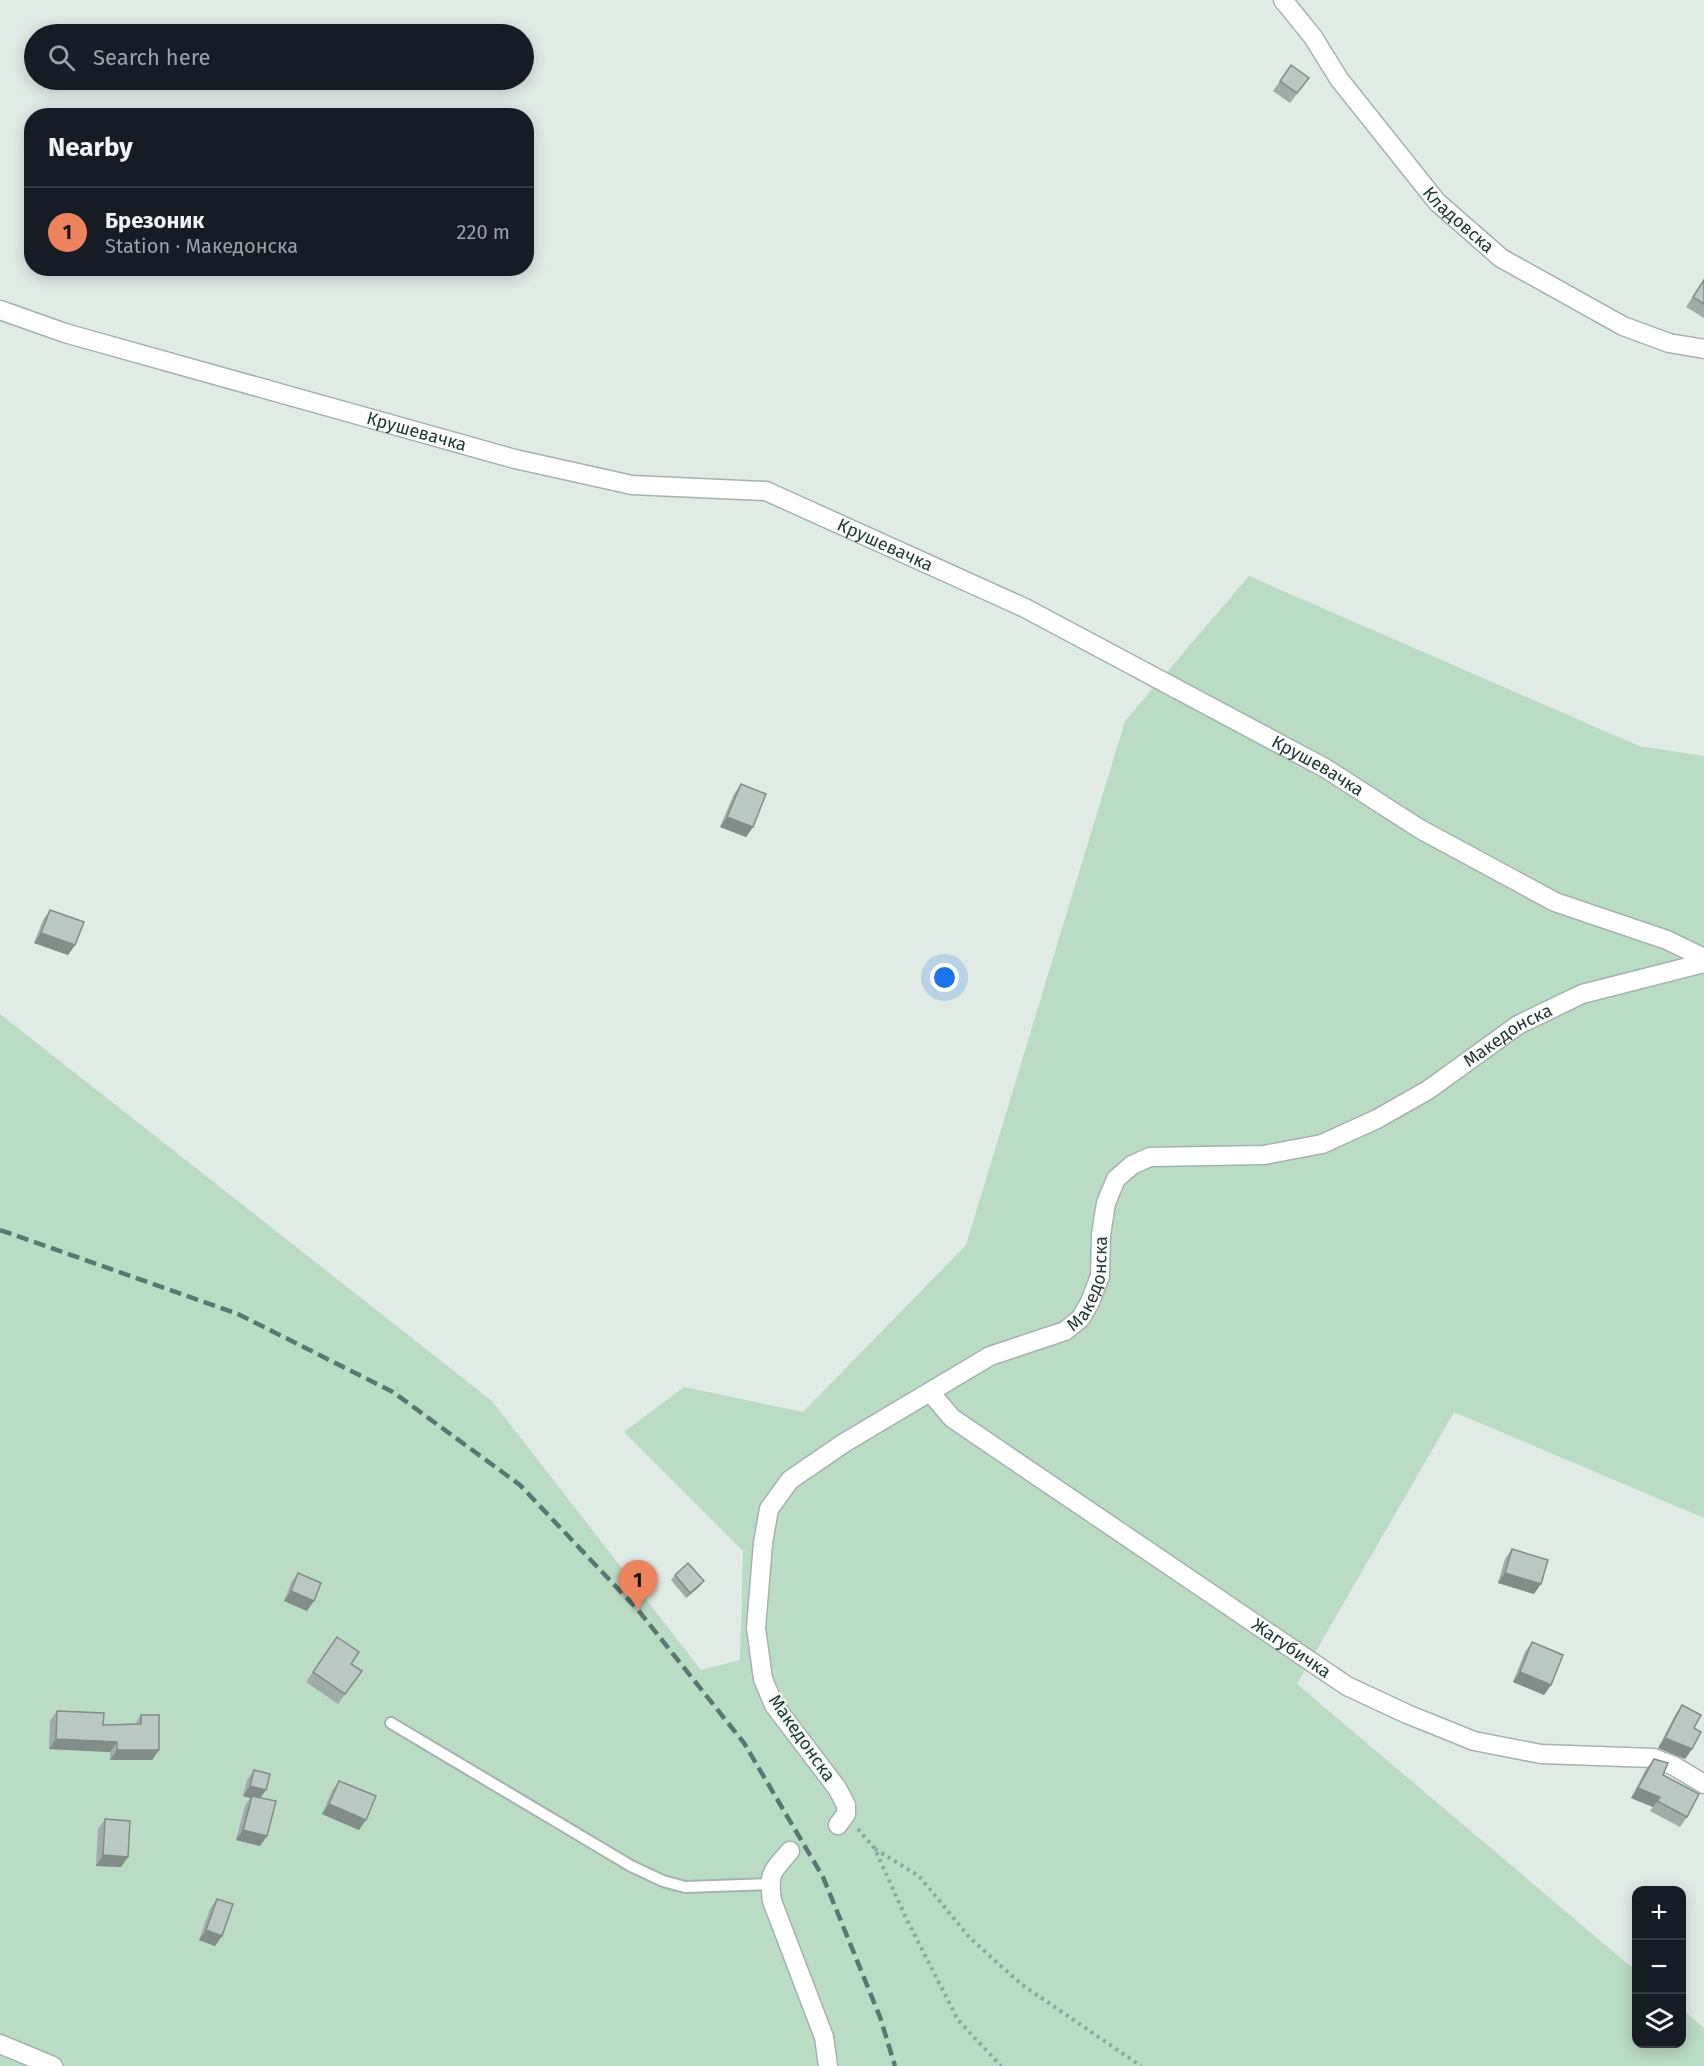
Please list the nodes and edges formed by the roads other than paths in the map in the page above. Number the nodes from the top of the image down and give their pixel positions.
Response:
1 (1283, 0) edge
2 (0, 310) edge
3 (1704, 349) edge
4 (1704, 958) edge
5 (1704, 963) edge
6 (930, 1392) junction
7 (391, 1723) dead end
8 (1704, 1784) edge
9 (842, 1820) road end
10 (790, 1851) dead end
11 (770, 1884) junction
12 (0, 2044) edge
13 (53, 2066) edge
14 (828, 2066) edge

1 - 3 street, Кладовска
2 - 4 street, Крушевачка
5 - 6 street, Македонска
6 - 8 street, Жагубичка
6 - 9 street, Македонска
7 - 11 lane
10 - 11 street
11 - 14 street
12 - 13 street

